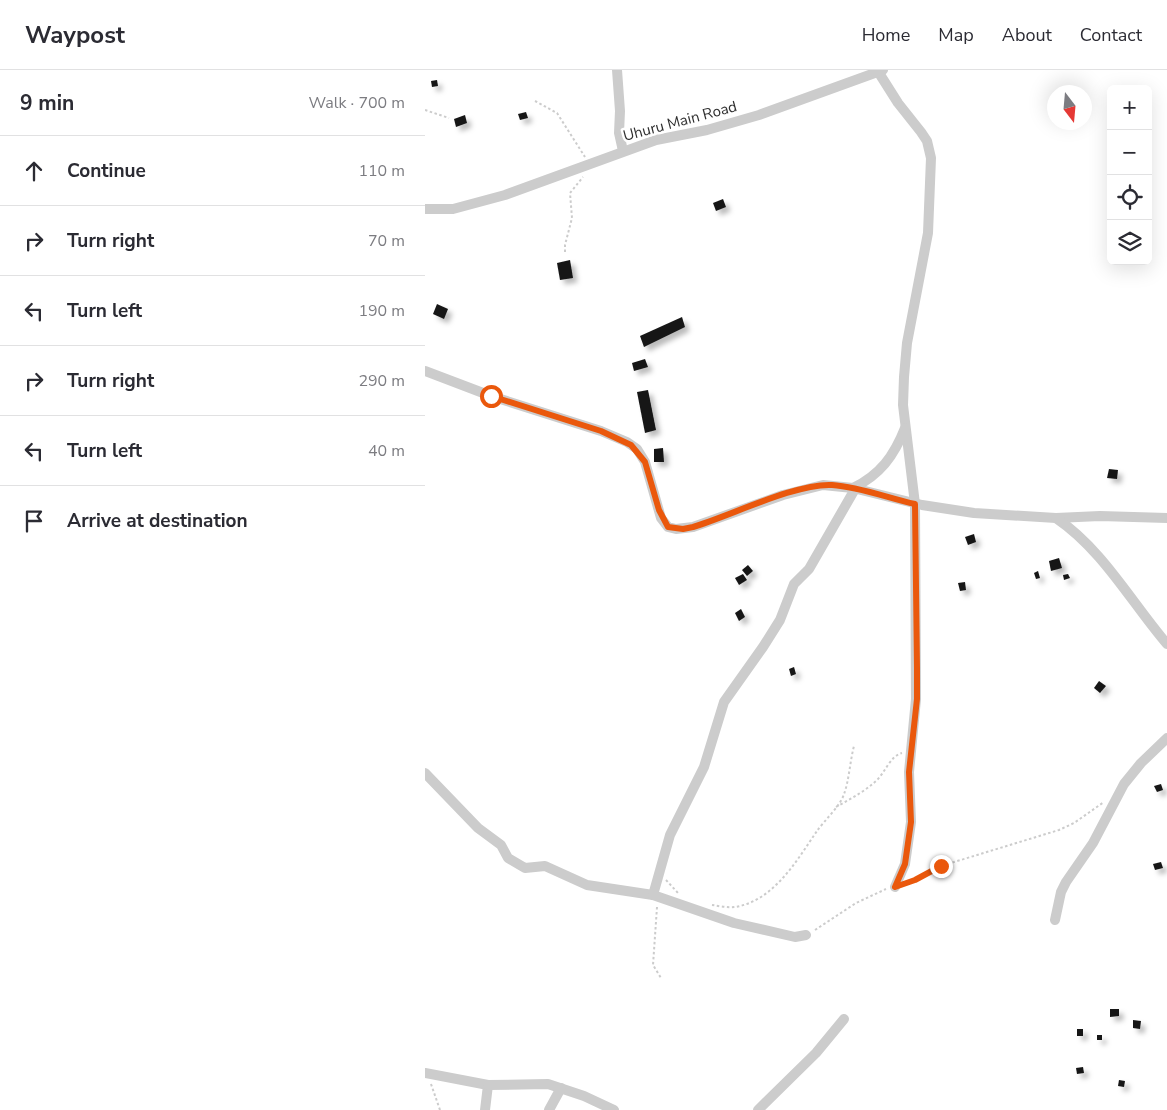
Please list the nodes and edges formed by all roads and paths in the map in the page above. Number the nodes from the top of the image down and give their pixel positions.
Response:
1 (617, 70) edge
2 (881, 71) edge
3 (535, 101) dead end
4 (425, 110) edge
5 (449, 118) dead end
6 (623, 151) junction
7 (589, 163) junction
8 (584, 175) dead end
9 (425, 210) edge
10 (565, 252) dead end
11 (425, 370) edge
12 (906, 427) junction
13 (854, 489) junction
14 (915, 504) junction
15 (1056, 518) junction
16 (1167, 518) edge
17 (1167, 644) edge
18 (1167, 738) edge
19 (854, 746) dead end
20 (912, 751) junction
21 (425, 772) edge
22 (1117, 796) junction
23 (834, 808) junction
24 (657, 875) junction
25 (895, 887) junction
26 (655, 896) junction
27 (681, 897) dead end
28 (706, 904) dead end
29 (1055, 920) dead end
30 (806, 936) joint
31 (661, 978) dead end
32 (844, 1019) dead end
33 (426, 1073) edge
34 (488, 1085) junction
35 (561, 1088) junction
36 (440, 1110) edge
37 (485, 1110) edge
38 (549, 1110) edge
39 (614, 1110) edge
40 (758, 1110) edge

1 - 6 street
2 - 6 street, Uhuru Main Road
2 - 12 street
3 - 7 path
4 - 5 path
6 - 7 street, Uhuru Main Road
7 - 9 street, Uhuru Main Road
8 - 10 path
11 - 13 street
12 - 13 street
12 - 14 street
13 - 14 street
13 - 24 street
14 - 15 street
14 - 20 street
15 - 16 street
15 - 17 street
18 - 22 street
19 - 23 path
20 - 23 path
20 - 25 street
21 - 26 street
22 - 25 path
22 - 29 street
23 - 28 path
24 - 26 street
24 - 27 path
25 - 30 path
26 - 30 street
26 - 31 path
32 - 40 street
33 - 34 street
33 - 36 path
34 - 35 street
34 - 37 street
35 - 38 street
35 - 39 street

